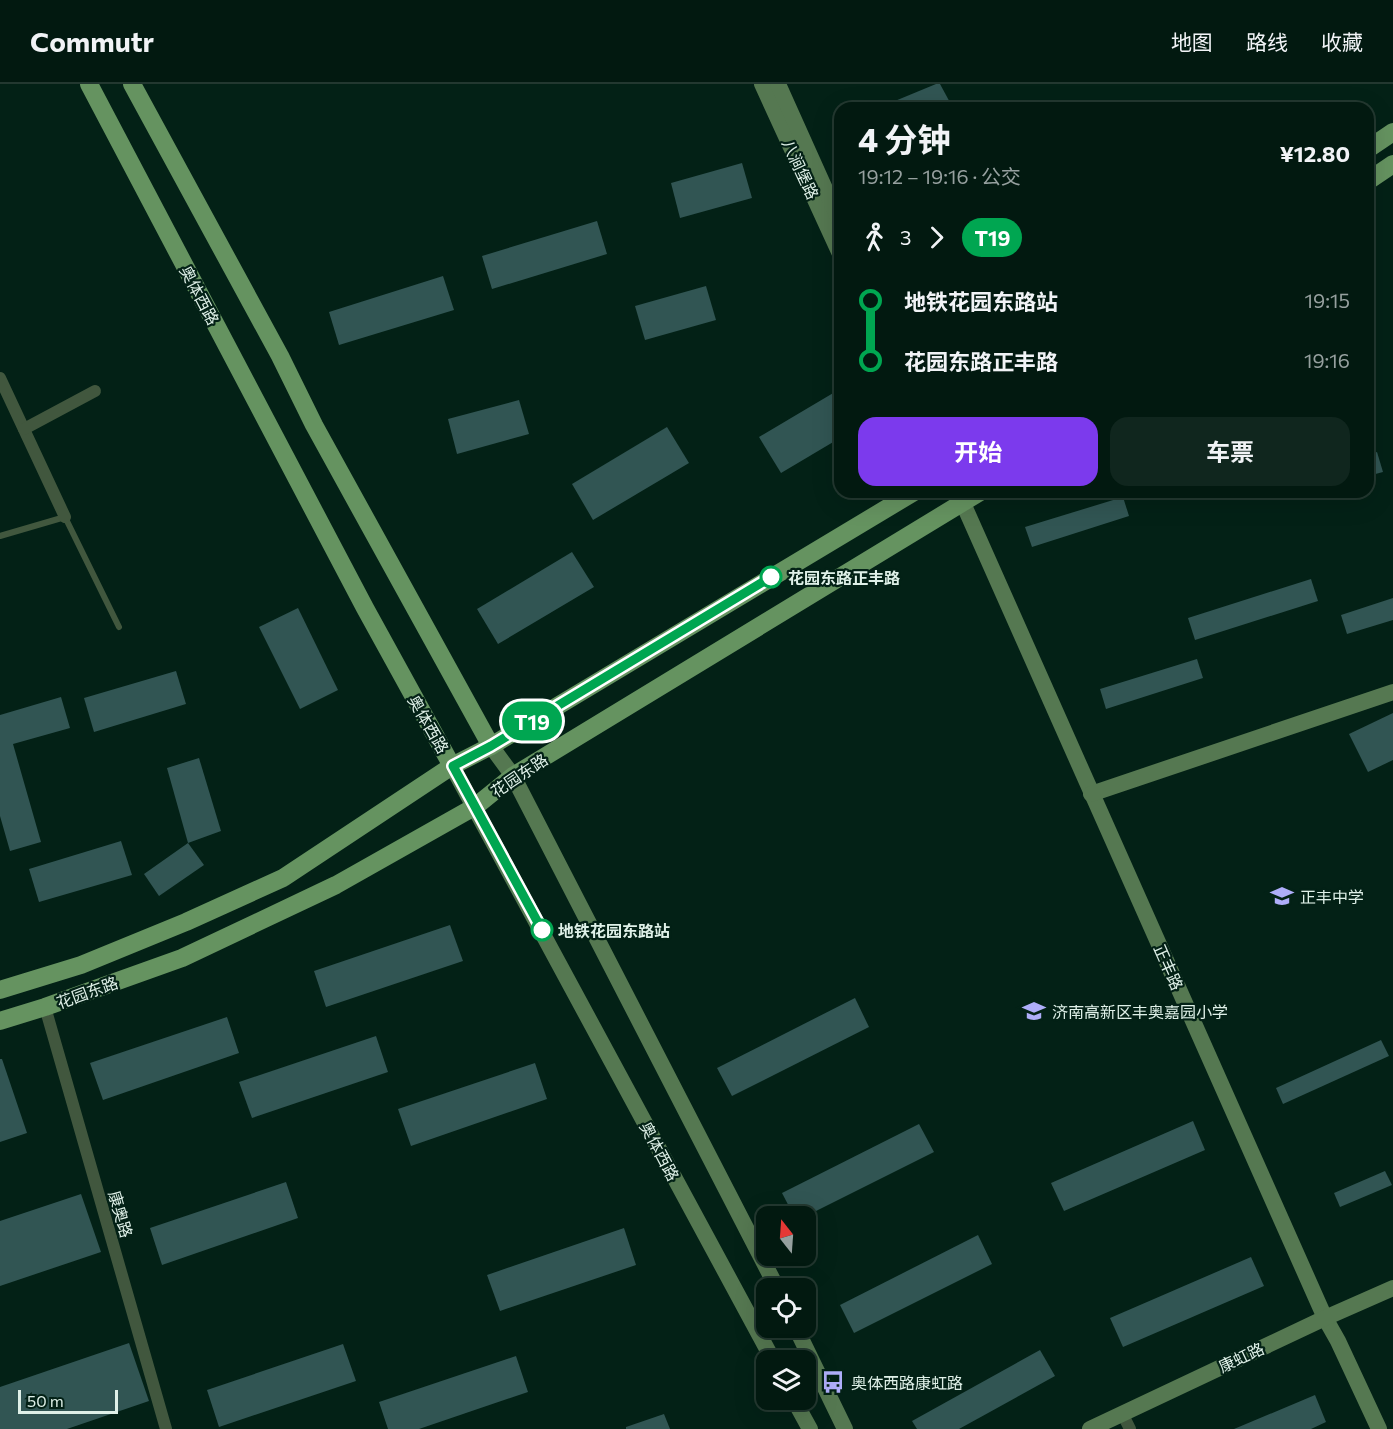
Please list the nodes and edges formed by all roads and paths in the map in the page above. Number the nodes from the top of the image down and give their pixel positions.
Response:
1 (89, 84) edge
2 (132, 84) edge
3 (762, 84) edge
4 (778, 84) edge
5 (1393, 132) edge
6 (1374, 145) edge
7 (1393, 164) edge
8 (1374, 177) edge
9 (834, 209) edge
10 (834, 241) edge
11 (0, 378) edge
12 (95, 391) dead end
13 (24, 429) junction
14 (904, 498) edge
15 (955, 498) edge
16 (959, 498) edge
17 (65, 517) junction
18 (0, 536) edge
19 (119, 627) dead end
20 (1393, 692) edge
21 (491, 746) junction
22 (453, 766) junction
23 (513, 776) junction
24 (1092, 794) junction
25 (476, 806) junction
26 (0, 990) edge
27 (45, 1007) junction
28 (0, 1021) edge
29 (772, 1278) edge
30 (1393, 1288) edge
31 (1325, 1317) junction
32 (801, 1338) edge
33 (768, 1350) edge
34 (800, 1410) edge
35 (1122, 1413) junction
36 (166, 1429) edge
37 (810, 1429) edge
38 (845, 1429) edge
39 (1090, 1429) edge
40 (1130, 1429) edge
41 (1379, 1429) edge

1 - 22 main road, 奥体西路
2 - 21 main road
3 - 10 main road, 八涧堡路
4 - 9 main road, 八涧堡路
5 - 6 main road
7 - 8 main road
11 - 13 street
12 - 13 street
13 - 17 street
14 - 21 main road, 花园东路
15 - 23 main road, 花园东路
16 - 24 main road, 正丰路
17 - 18 lane
17 - 19 lane
20 - 24 main road
21 - 22 main road, 花园东路
21 - 23 main road
22 - 25 main road, 奥体西路
22 - 26 main road, 花园东路
23 - 25 main road, 花园东路
23 - 29 main road
24 - 31 main road, 正丰路
25 - 27 main road, 花园东路
25 - 33 main road, 奥体西路
27 - 28 main road, 花园东路
27 - 36 street, 康奥路
30 - 31 main road, 康虹路
31 - 35 main road, 康虹路
31 - 41 main road, 正丰路
32 - 38 main road
34 - 37 main road
35 - 39 main road, 康虹路
35 - 40 street

